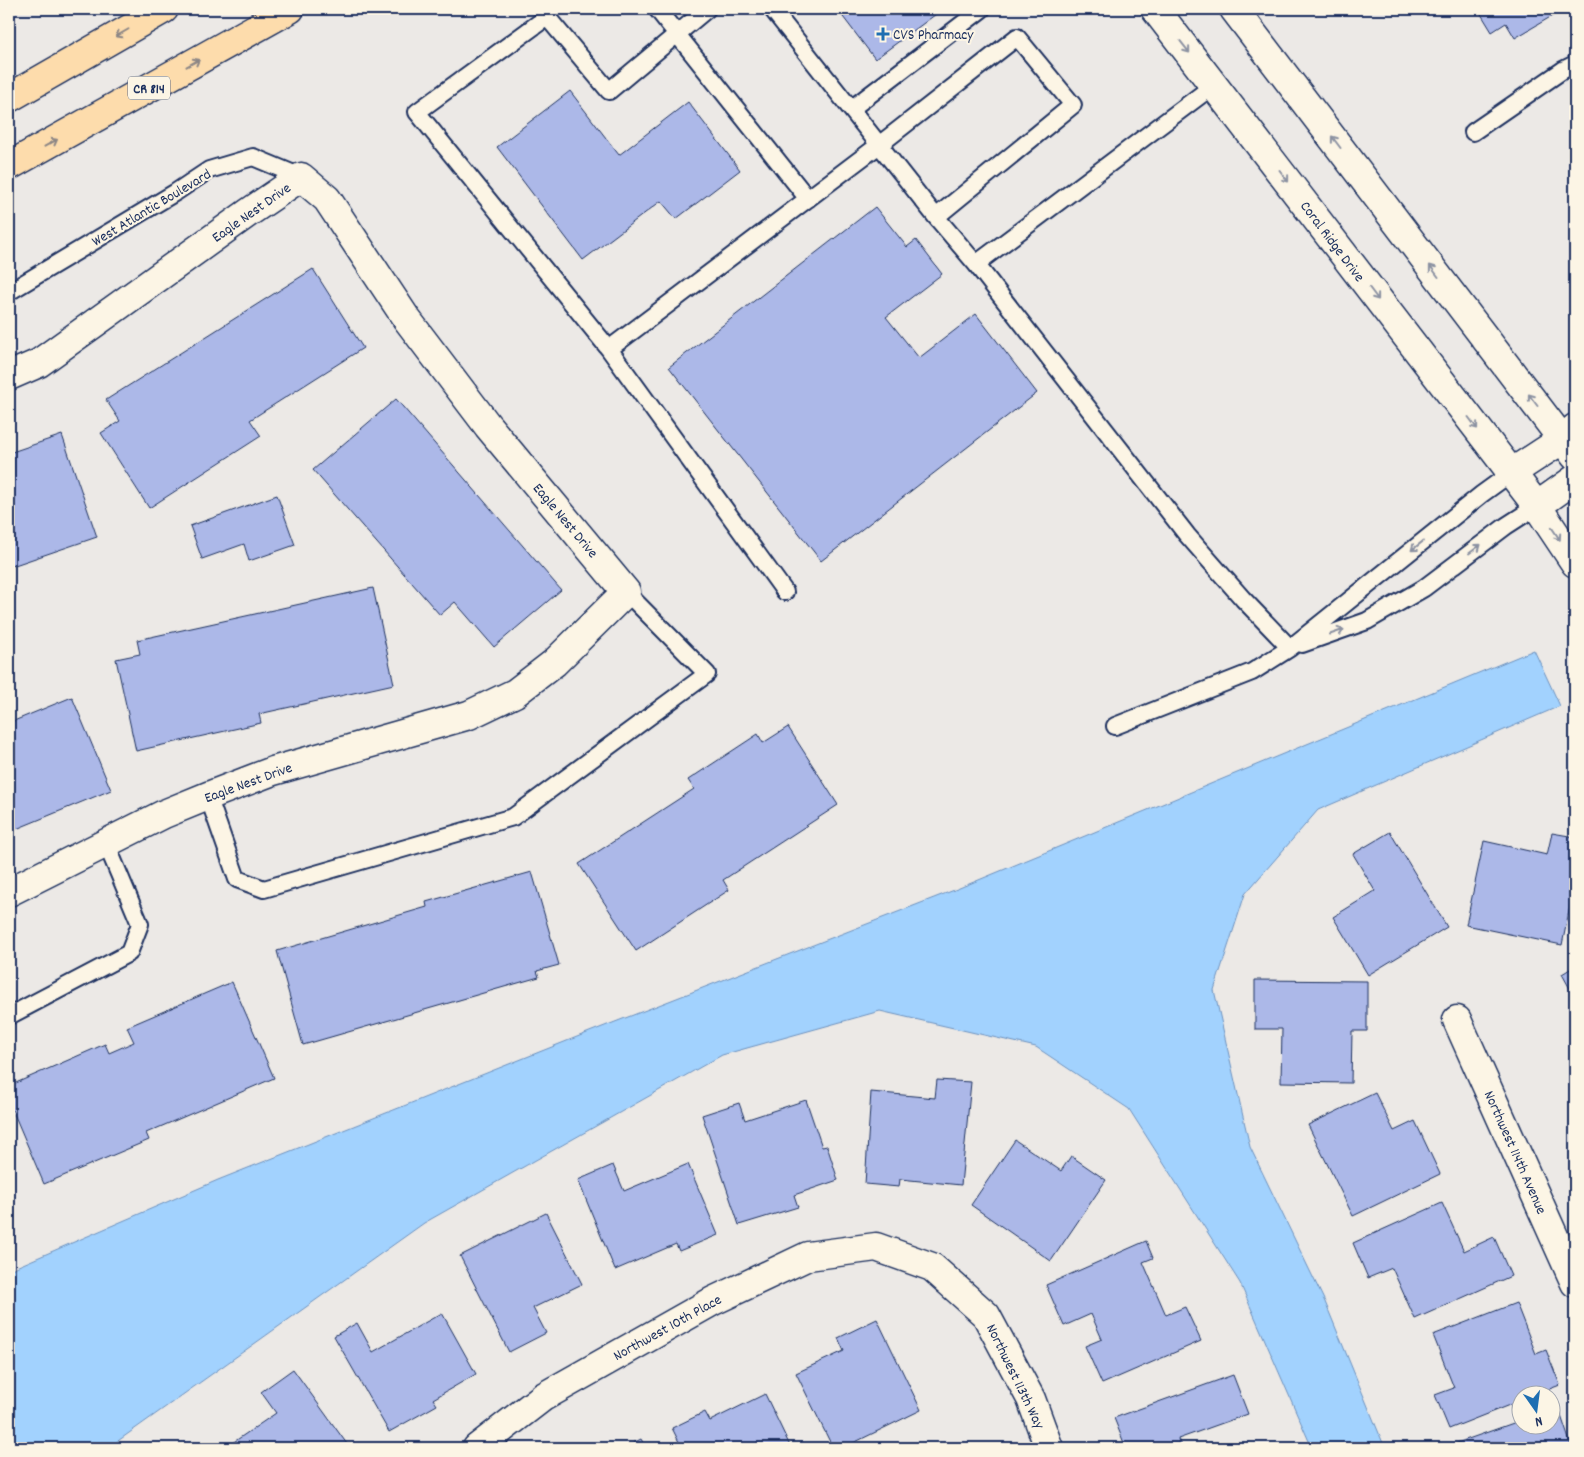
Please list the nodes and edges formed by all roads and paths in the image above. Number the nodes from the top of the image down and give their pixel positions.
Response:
1 (164, 9) edge
2 (290, 9) edge
3 (656, 9) edge
4 (707, 9) edge
5 (772, 9) edge
6 (982, 9) edge
7 (1155, 9) edge
8 (1234, 9) edge
9 (678, 34) junction
10 (1575, 64) edge
11 (1214, 85) junction
12 (9, 98) edge
13 (851, 109) junction
14 (1473, 132) dead end
15 (879, 145) junction
16 (9, 166) edge
17 (300, 177) junction
18 (808, 199) junction
19 (936, 217) junction
20 (976, 264) junction
21 (9, 292) edge
22 (609, 349) junction
23 (9, 376) edge
24 (1571, 441) edge
25 (1511, 473) junction
26 (1575, 479) edge
27 (1537, 506) junction
28 (1575, 563) edge
29 (626, 592) junction
30 (785, 592) dead end
31 (1290, 648) junction
32 (1115, 726) dead end
33 (208, 796) junction
34 (106, 843) junction
35 (9, 892) edge
36 (9, 1016) edge
37 (1457, 1020) dead end
38 (876, 1247) joint
39 (1575, 1283) edge
40 (477, 1448) edge
41 (1049, 1448) edge

1 -> 12 main road
16 -> 2 main road, CR 814
3 - 9 lane
4 - 9 lane
5 - 13 lane
6 - 13 lane
7 -> 11 street, Coral Ridge Drive
24 -> 8 street
9 - 18 lane
9 - 22 lane
10 - 14 lane
11 - 20 lane
11 -> 25 street, Coral Ridge Drive
13 - 15 lane
15 - 18 lane
15 - 19 lane
15 - 19 lane
17 - 21 lane, West Atlantic Boulevard
17 - 23 street, Eagle Nest Drive
17 - 29 street, Eagle Nest Drive
18 - 22 lane
19 - 20 lane
20 - 31 lane
22 - 30 lane
24 - 25 street
25 - 27 street, Coral Ridge Drive
25 -> 31 lane
26 - 27 street
27 -> 28 street, Coral Ridge Drive
31 -> 27 lane
29 - 33 street, Eagle Nest Drive
29 - 33 lane
31 - 32 lane
33 - 34 street, Eagle Nest Drive
34 - 35 street, Eagle Nest Drive
34 - 36 lane
37 - 39 street, Northwest 114th Avenue
38 - 40 street, Northwest 10th Place
38 - 41 street, Northwest 113th Way

